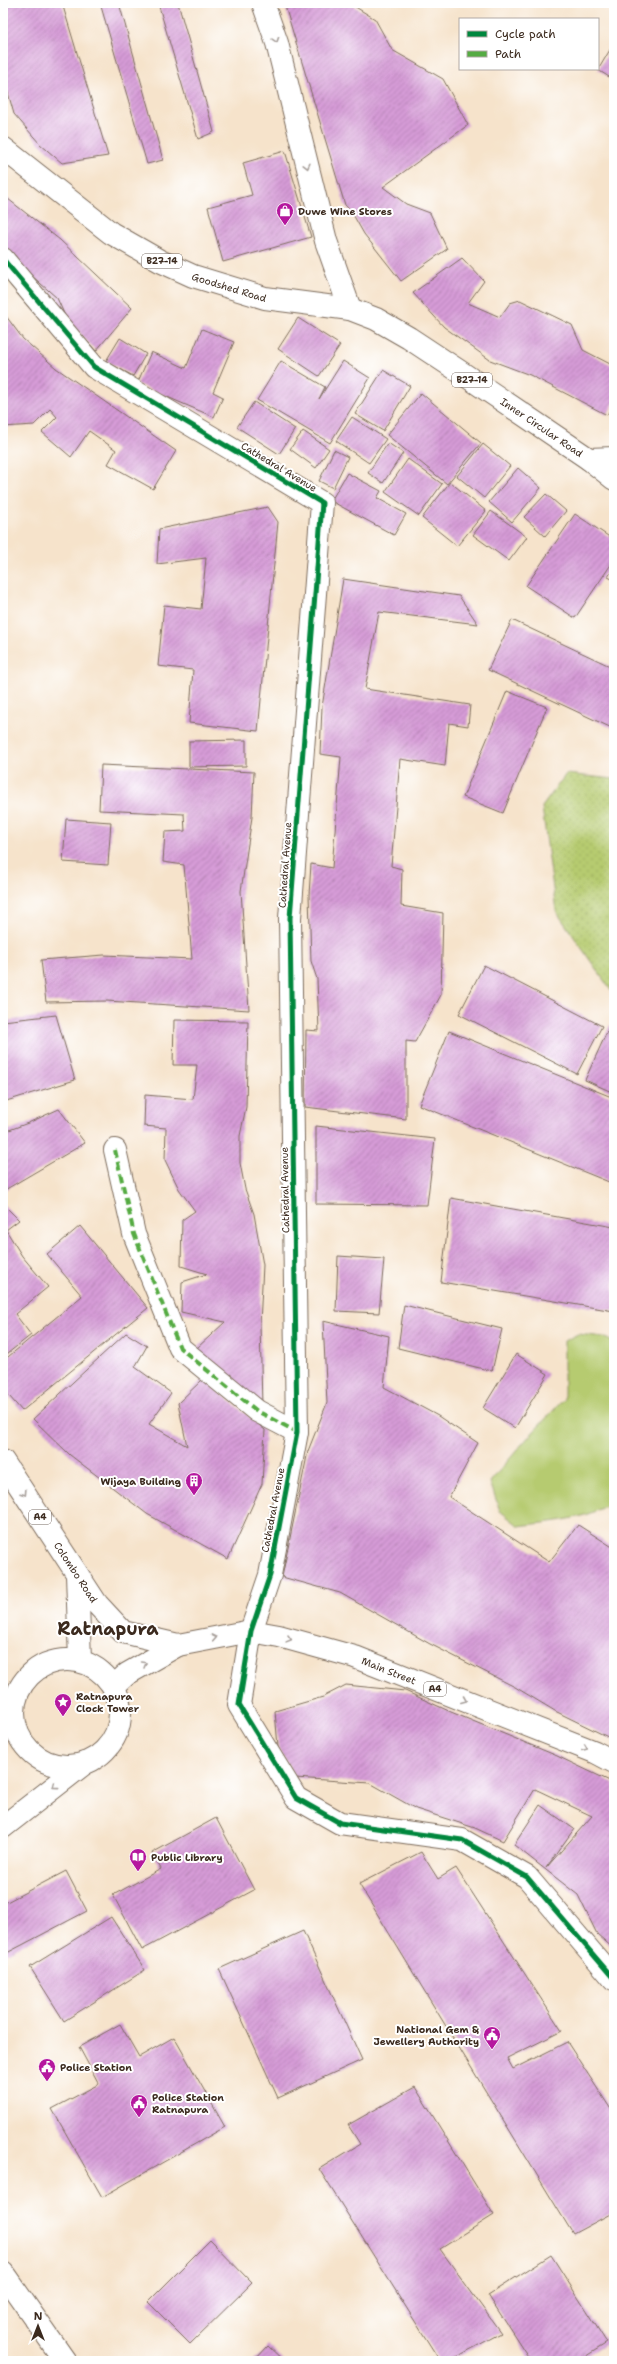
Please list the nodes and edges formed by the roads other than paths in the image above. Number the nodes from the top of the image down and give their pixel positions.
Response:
1 (263, 3) edge
2 (3, 148) edge
3 (3, 259) edge
4 (350, 309) junction
5 (614, 458) edge
6 (589, 459) junction
7 (614, 480) edge
8 (115, 1150) dead end
9 (297, 1432) junction
10 (3, 1460) edge
11 (77, 1574) junction
12 (251, 1631) junction
13 (178, 1645) junction
14 (80, 1661) junction
15 (24, 1680) junction
16 (114, 1686) junction
17 (3, 1698) edge
18 (614, 1762) edge
19 (86, 1763) junction
20 (3, 1827) edge
21 (614, 1979) edge
22 (3, 2273) edge
23 (64, 2361) edge

1 -> 4 main road
2 - 4 main road, Goodshed Road / B27-14
3 - 9 main road, Cathedral Avenue
4 - 6 main road, Inner Circular Road / B27-14
5 - 6 main road, Inner Circular Road
6 - 7 main road, B27-14
8 - 9 main road
9 - 12 main road, Cathedral Avenue
10 -> 11 main road, Colombo Road / A4
11 - 13 main road, Colombo Road / A4
11 - 14 main road
13 -> 12 main road, Main Street / A4
12 -> 18 main road, Main Street / A4
12 - 21 main road, Cathedral Avenue
16 -> 13 main road
14 - 15 main road
14 - 16 main road
15 - 17 main road
15 - 19 main road
16 - 19 main road
19 -> 20 main road
22 - 23 main road

